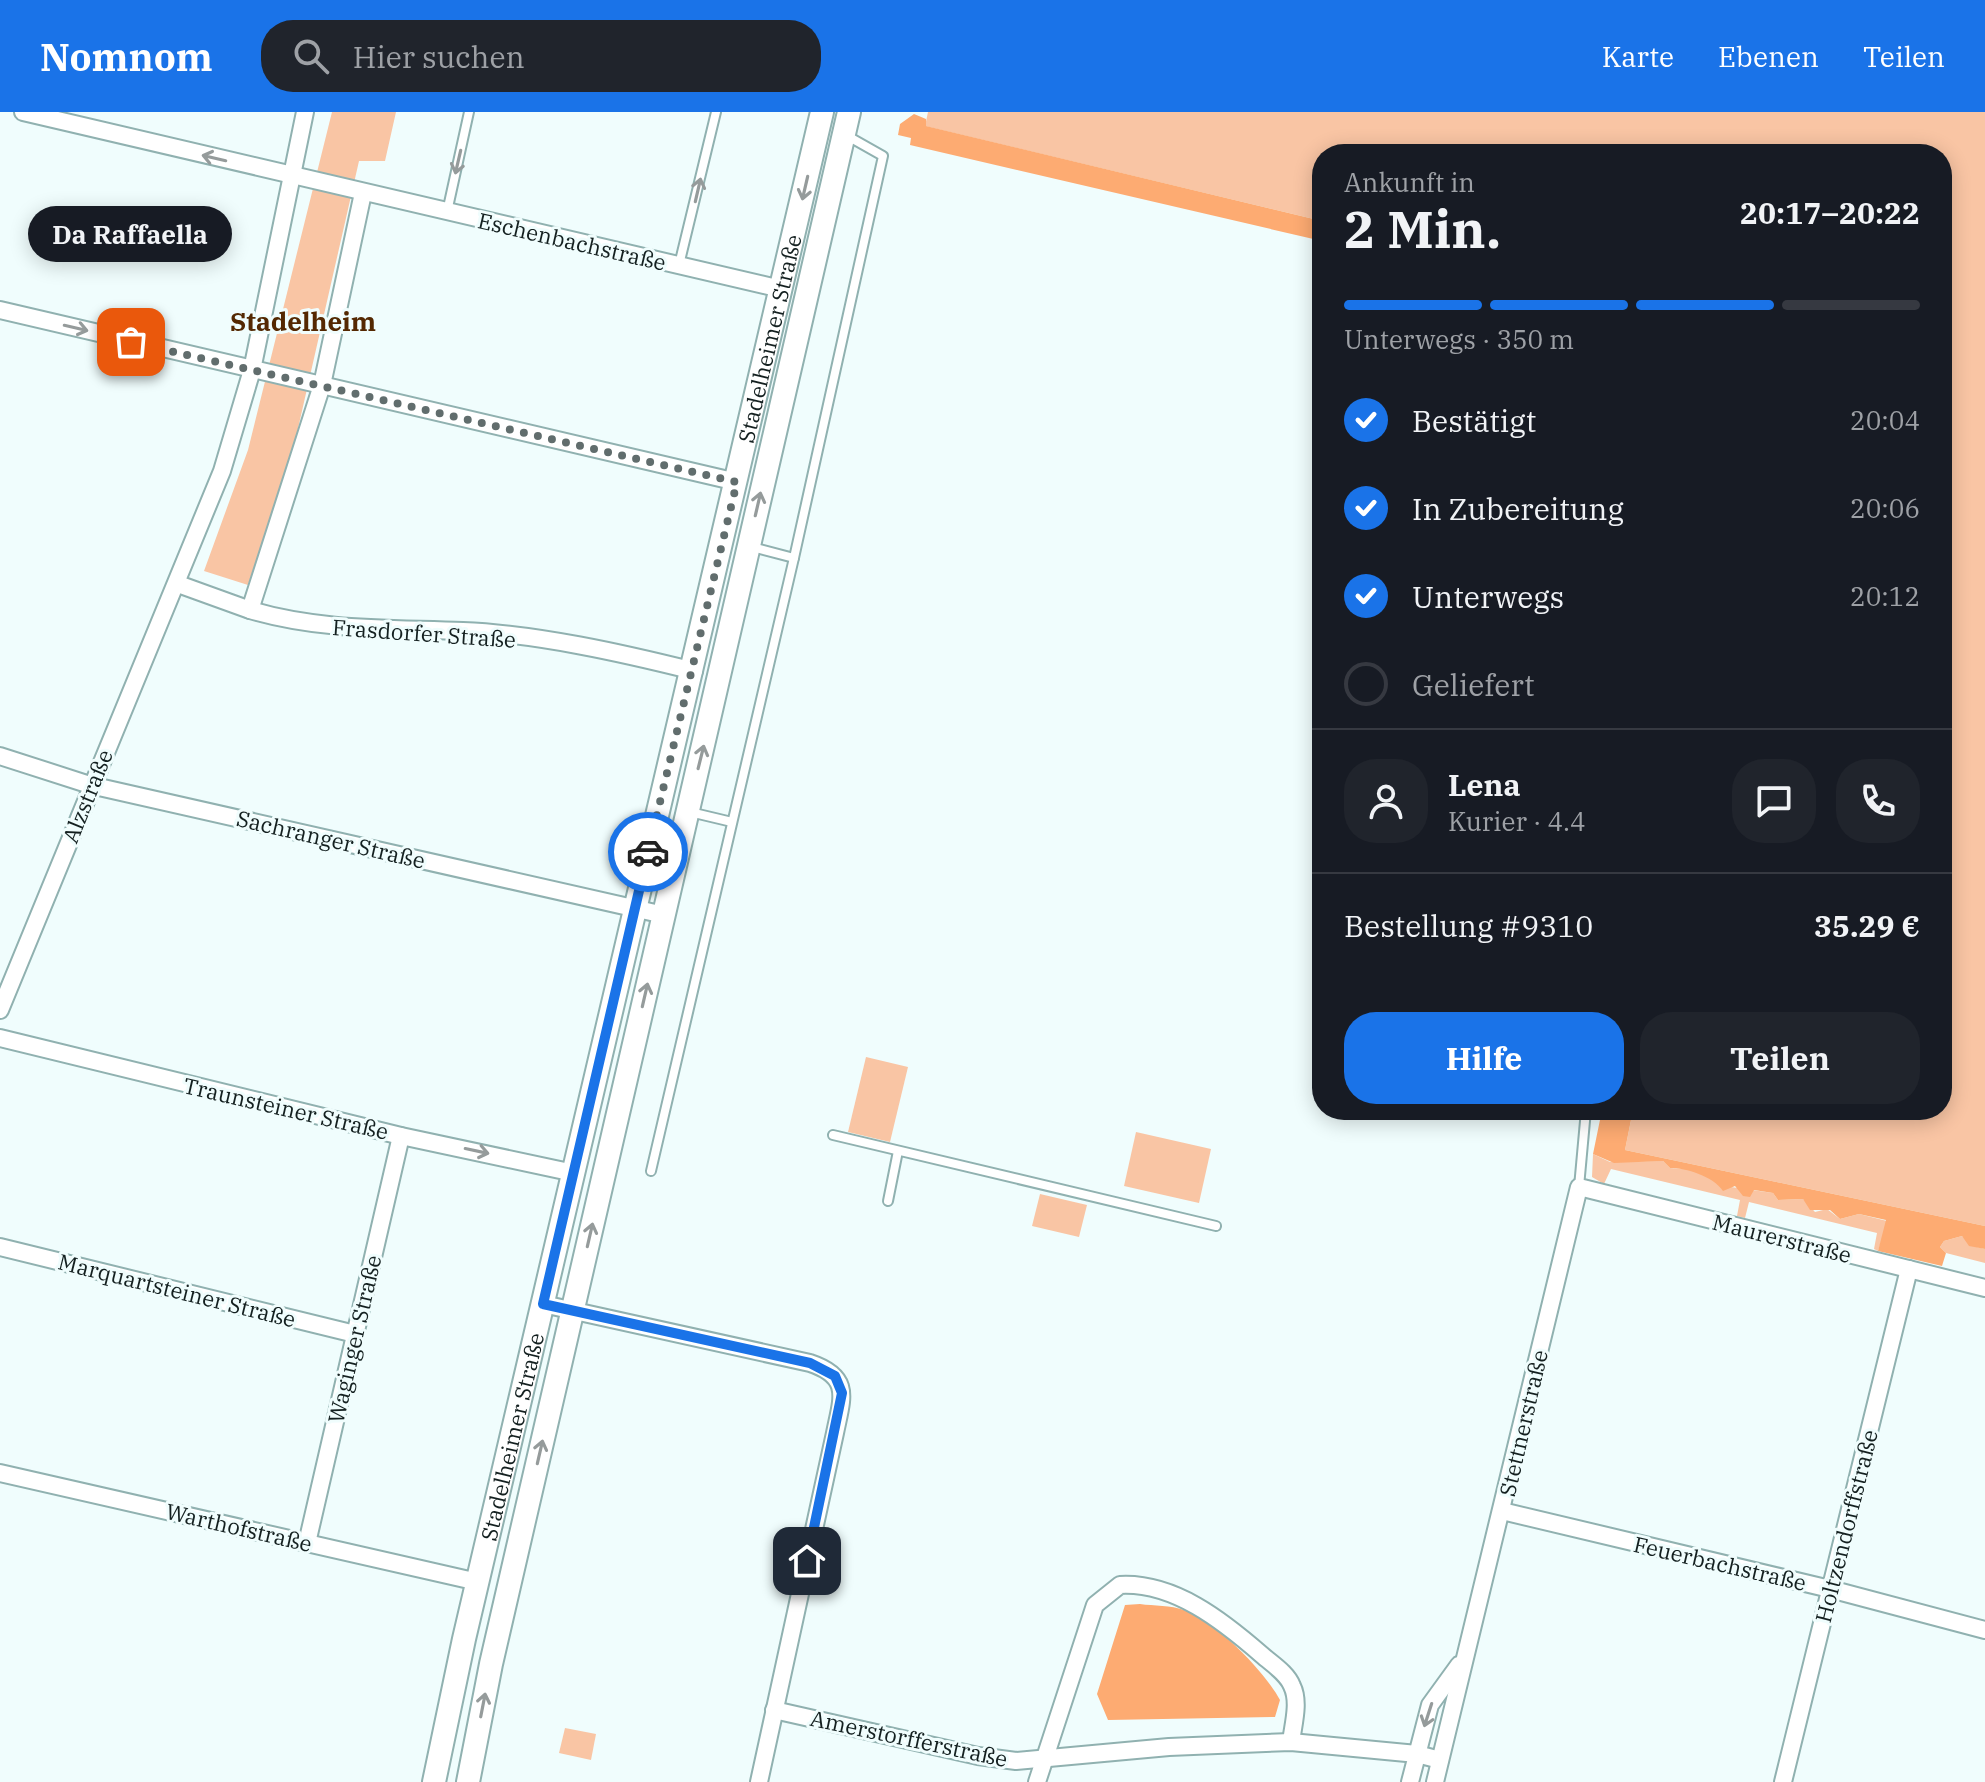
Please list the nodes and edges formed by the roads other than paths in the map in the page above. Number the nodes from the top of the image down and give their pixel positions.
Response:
1 (23, 112) edge
2 (305, 112) edge
3 (469, 112) edge
4 (716, 112) edge
5 (822, 112) edge
6 (846, 123) edge
7 (290, 176) junction
8 (363, 193) junction
9 (447, 212) junction
10 (679, 266) junction
11 (781, 289) junction
12 (0, 310) edge
13 (252, 370) junction
14 (322, 385) junction
15 (737, 482) junction
16 (748, 546) junction
17 (794, 558) junction
18 (178, 584) junction
19 (250, 610) junction
20 (694, 671) junction
21 (0, 756) edge
22 (90, 785) junction
23 (688, 812) junction
24 (732, 822) junction
25 (634, 908) junction
26 (664, 915) junction
27 (0, 1010) edge
28 (0, 1038) edge
29 (1585, 1120) edge
30 (833, 1135) dead end
31 (401, 1136) junction
32 (898, 1151) junction
33 (651, 1171) dead end
34 (574, 1173) junction
35 (1579, 1187) junction
36 (888, 1201) dead end
37 (1216, 1226) dead end
38 (0, 1247) edge
39 (1909, 1269) junction
40 (1985, 1288) edge
41 (543, 1304) junction
42 (573, 1311) junction
43 (355, 1334) junction
44 (0, 1473) edge
45 (1502, 1511) junction
46 (307, 1543) junction
47 (478, 1582) junction
48 (1830, 1589) junction
49 (1985, 1630) edge
50 (1465, 1657) junction
51 (774, 1710) junction
52 (1291, 1742) junction
53 (1417, 1754) junction
54 (1045, 1759) junction
55 (1440, 1760) junction
56 (434, 1782) edge
57 (468, 1782) edge
58 (759, 1782) edge
59 (1037, 1782) edge
60 (1410, 1782) edge
61 (1435, 1782) edge
62 (1783, 1782) edge

7 -> 1 street, Eschenbachstraße
2 - 7 street, Alzstraße
3 -> 9 lane
10 -> 4 lane
5 -> 11 main road, Stadelheimer Straße
16 -> 6 main road, Stadelheimer Straße
6 - 17 lane
7 - 8 street, Eschenbachstraße
7 - 13 street, Alzstraße
8 - 9 street, Eschenbachstraße
8 - 14 street
9 - 10 street, Eschenbachstraße
10 - 11 street, Eschenbachstraße
11 - 15 main road, Stadelheimer Straße
12 -> 13 street
13 - 14 street
13 - 18 street, Alzstraße
14 - 15 street
14 - 19 street
15 - 20 main road, Stadelheimer Straße
16 - 17 lane
23 -> 16 main road, Stadelheimer Straße
17 - 24 lane
18 - 19 street, Frasdorfer Straße
18 - 22 street, Alzstraße
19 - 20 street, Frasdorfer Straße
20 - 25 main road, Stadelheimer Straße
21 - 22 street, Sachranger Straße
22 - 25 street, Sachranger Straße
22 - 27 street, Alzstraße
23 - 24 lane
23 - 26 main road, Stadelheimer Straße
24 - 33 lane
25 - 26 street, Sachranger Straße
25 - 34 main road, Stadelheimer Straße
42 -> 26 main road, Stadelheimer Straße
28 - 31 street, Traunsteiner Straße
29 - 35 lane
30 - 32 lane
31 -> 34 street, Traunsteiner Straße
31 - 43 street, Waginger Straße
32 - 36 lane
32 - 37 lane
34 - 41 main road, Stadelheimer Straße
35 - 39 street, Maurerstraße
35 - 45 street, Stettnerstraße
38 - 43 street, Marquartsteiner Straße
39 - 40 street, Maurerstraße
39 - 48 street, Holtzendorffstraße
41 - 42 street
41 - 47 main road, Stadelheimer Straße
42 - 51 street
57 -> 42 main road, Stadelheimer Straße
43 - 46 street, Waginger Straße
44 - 46 street, Warthofstraße
45 - 48 street, Feuerbachstraße
45 - 50 street, Stettnerstraße
46 - 47 street, Warthofstraße
47 - 56 main road, Stadelheimer Straße
48 - 49 street, Feuerbachstraße
48 - 62 street, Holtzendorffstraße
50 -> 53 street, Stettnerstraße
50 - 55 street, Stettnerstraße
51 - 54 street, Amerstorfferstraße
51 - 58 street
52 - 53 street, Amerstorfferstraße
52 - 54 street, Amerstorfferstraße
52 - 54 street
53 - 55 street, Amerstorfferstraße
53 - 60 street, Stettnerstraße
54 - 59 street
55 - 61 street, Stettnerstraße

